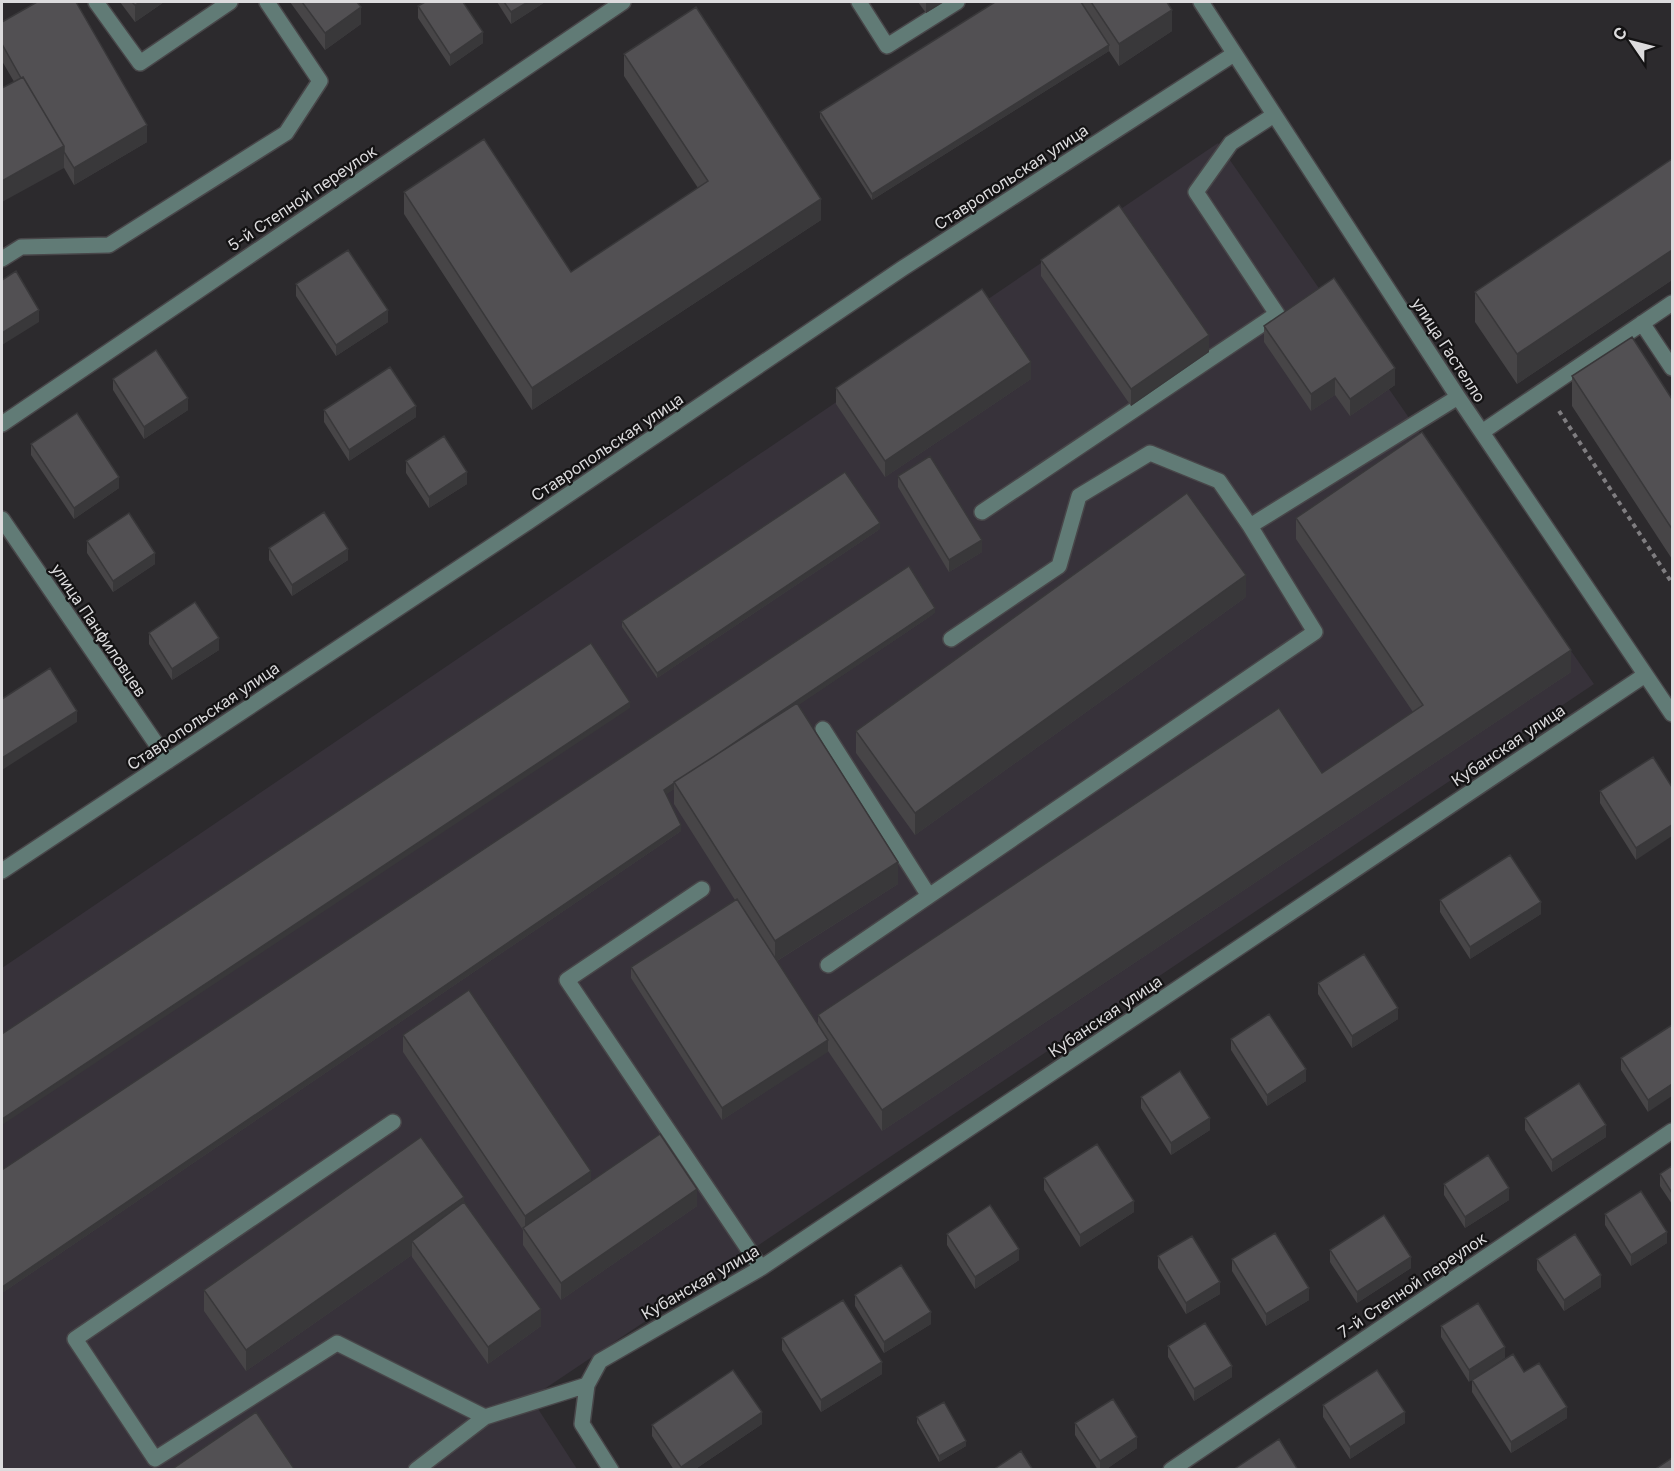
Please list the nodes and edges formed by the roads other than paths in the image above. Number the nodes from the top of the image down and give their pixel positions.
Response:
1 (96, 2) edge
2 (230, 2) edge
3 (267, 2) edge
4 (623, 2) edge
5 (859, 2) edge
6 (957, 2) edge
7 (1206, 4) edge
8 (1234, 54) junction
9 (1274, 114) junction
10 (2, 259) edge
11 (1672, 303) edge
12 (1642, 324) junction
13 (1672, 368) edge
14 (1458, 397) junction
15 (2, 424) edge
16 (1482, 432) junction
17 (982, 512) dead end
18 (2, 519) edge
19 (1250, 526) junction
20 (951, 639) dead end
21 (1645, 675) junction
22 (1672, 714) edge
23 (823, 729) dead end
24 (168, 761) junction
25 (2, 871) edge
26 (702, 889) dead end
27 (929, 896) junction
28 (828, 965) dead end
29 (393, 1122) dead end
30 (1672, 1131) edge
31 (761, 1268) junction
32 (587, 1385) junction
33 (485, 1417) junction
34 (417, 1470) edge
35 (611, 1470) edge
36 (1171, 1470) edge

1 - 2 street
3 - 10 street
4 - 15 street, 5-й Степной переулок
5 - 6 street
7 - 8 street, улица Гастелло
8 - 9 street, улица Гастелло
8 - 24 street, Ставропольская улица
9 - 14 street, улица Гастелло
9 - 17 street
11 - 12 street
12 - 13 street
12 - 16 street
14 - 16 street, улица Гастелло
14 - 19 street
16 - 21 street, улица Гастелло
18 - 24 street, улица Панфиловцев
19 - 20 street
19 - 27 street
21 - 22 street, улица Гастелло
21 - 31 street, Кубанская улица
23 - 27 street
24 - 25 street, Ставропольская улица
26 - 31 street
27 - 28 street
29 - 33 street
30 - 36 street, 7-й Степной переулок
31 - 32 street, Кубанская улица
32 - 33 street
32 - 35 street
33 - 34 street

